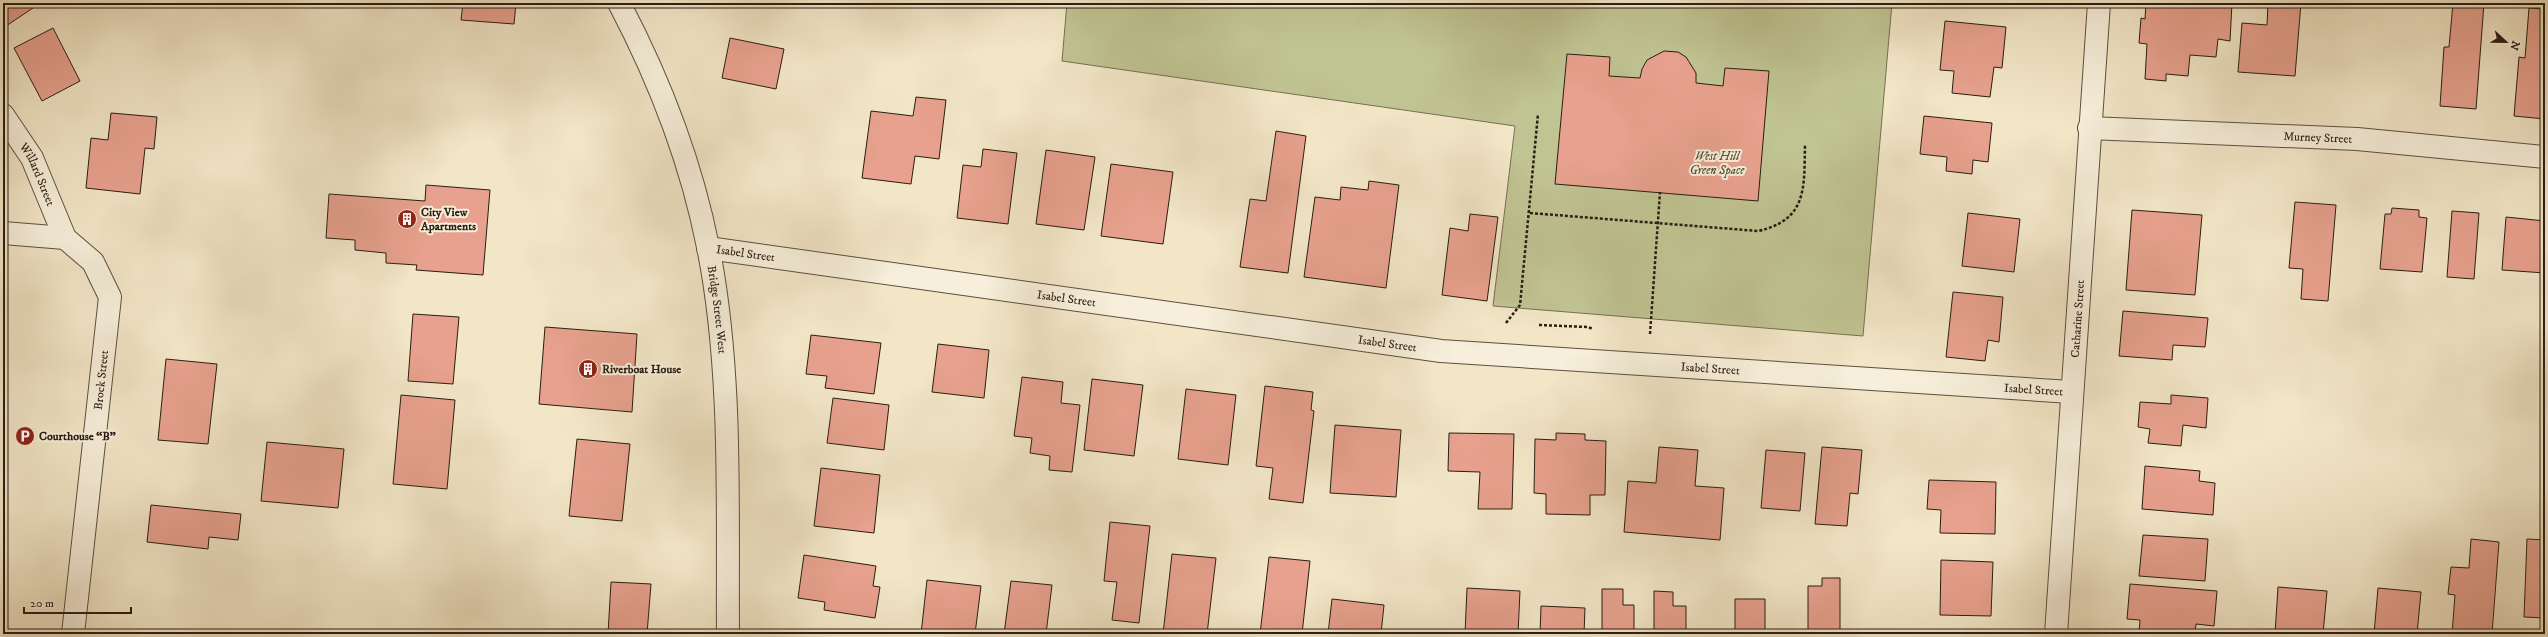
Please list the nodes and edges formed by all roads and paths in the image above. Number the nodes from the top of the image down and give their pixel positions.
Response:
1 (619, 3) edge
2 (2099, 3) edge
3 (1538, 114) dead end
4 (3, 115) edge
5 (2089, 128) junction
6 (1805, 144) dead end
7 (2545, 157) edge
8 (1660, 192) dead end
9 (1530, 213) junction
10 (1658, 223) junction
11 (3, 233) edge
12 (65, 238) junction
13 (708, 248) junction
14 (1506, 324) dead end
15 (1649, 339) dead end
16 (2071, 392) junction
17 (73, 634) edge
18 (728, 634) edge
19 (2056, 634) edge

1 - 13 street, Bridge Street West
2 - 5 street, Catharine Street
3 - 9 path
4 - 12 street, Willard Street
5 - 7 street, Murney Street
5 - 16 street, Catharine Street
6 - 10 path
8 - 10 path
9 - 10 path
9 - 14 path
10 - 15 path
11 - 12 street
12 - 17 street, Brock Street
13 - 16 street, Isabel Street
13 - 18 street, Bridge Street West
16 - 19 street, Catharine Street

